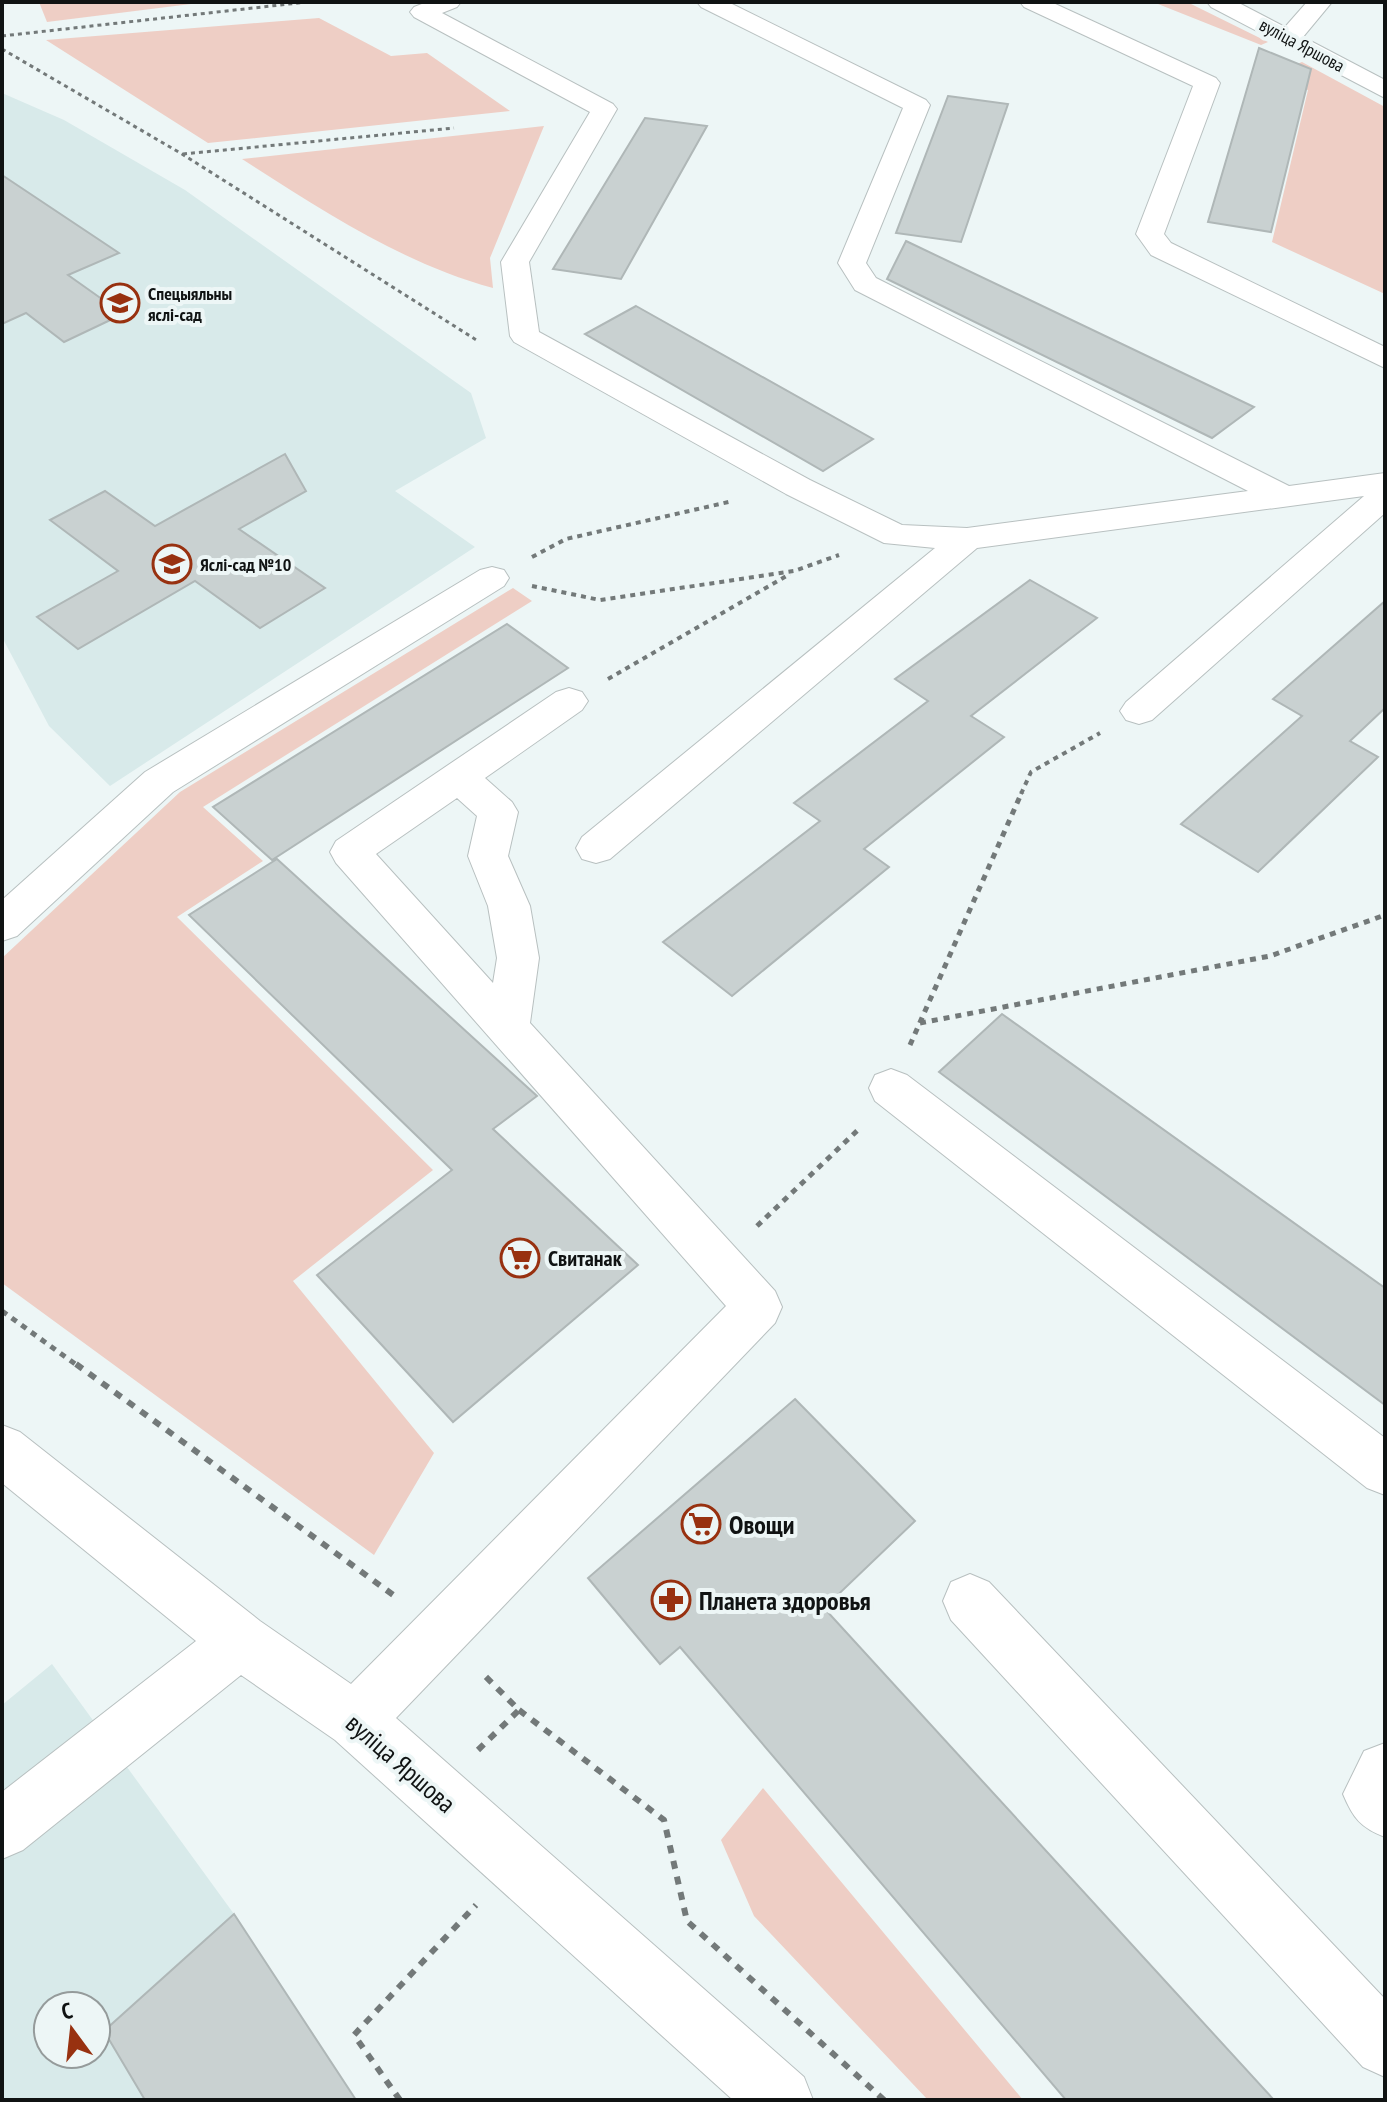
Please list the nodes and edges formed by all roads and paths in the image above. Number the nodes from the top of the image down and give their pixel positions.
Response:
1 (307, 2) edge
2 (449, 2) edge
3 (709, 2) edge
4 (1032, 2) edge
5 (1219, 2) edge
6 (1320, 2) edge
7 (2, 36) edge
8 (1289, 37) junction
9 (2, 49) edge
10 (1385, 90) edge
11 (454, 128) dead end
12 (182, 154) junction
13 (525, 336) junction
14 (1385, 359) edge
15 (1385, 483) edge
16 (798, 487) junction
17 (1385, 495) edge
18 (1286, 497) junction
19 (896, 535) junction
20 (967, 539) junction
21 (794, 571) junction
22 (492, 578) junction
23 (569, 701) joint
24 (1139, 711) joint
25 (458, 777) junction
26 (596, 848) dead end
27 (1385, 915) edge
28 (2, 925) edge
29 (919, 1023) junction
30 (508, 1028) junction
31 (891, 1088) junction
32 (719, 1263) junction
33 (2, 1450) edge
34 (1385, 1470) edge
35 (970, 1601) dead end
36 (240, 1641) junction
37 (519, 1710) dead end
38 (355, 1720) junction
39 (1385, 1772) edge
40 (1385, 1808) edge
41 (2, 1829) edge
42 (1385, 2045) edge
43 (781, 2100) edge
44 (884, 2100) edge

1 - 7 path
2 - 13 street
3 - 18 street
4 - 14 street
5 - 8 street, вуліца Яршова
6 - 8 street
8 - 10 street, вуліца Яршова
9 - 12 path
11 - 12 path
12 - 13 path
13 - 16 street
15 - 18 street
16 - 19 street
16 - 22 path
17 - 24 street
18 - 20 street
19 - 20 street
19 - 21 path
20 - 26 street
21 - 22 path
21 - 23 path
22 - 28 street
23 - 25 street
24 - 29 path
25 - 30 street
25 - 30 street
27 - 29 path
29 - 31 path
30 - 32 street
31 - 32 path
31 - 34 street
32 - 38 street
33 - 36 street, вуліца Яршова
35 - 42 street
36 - 38 street, вуліца Яршова
36 - 41 street
37 - 44 path
38 - 43 street, вуліца Яршова
39 - 40 street

